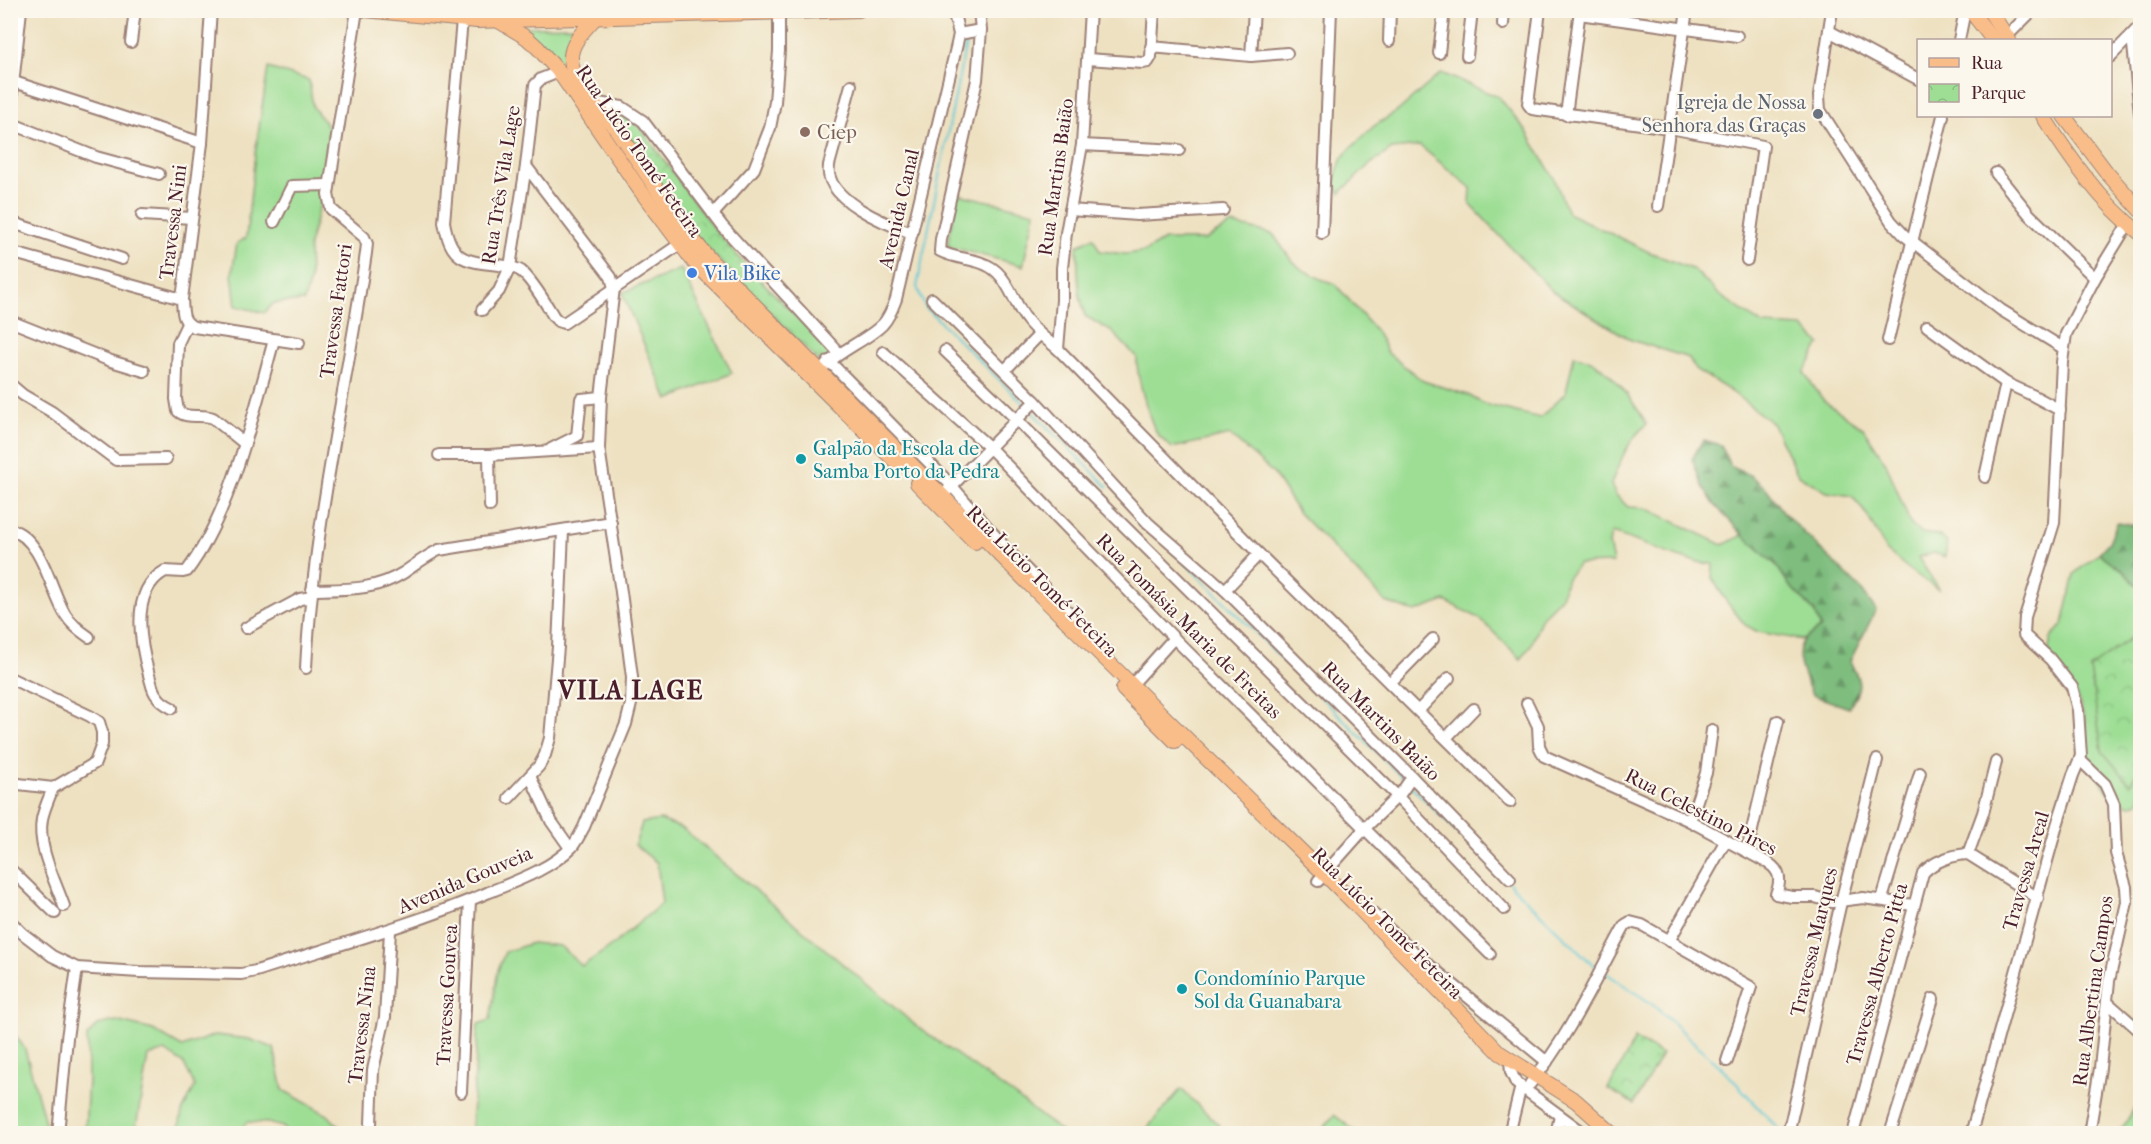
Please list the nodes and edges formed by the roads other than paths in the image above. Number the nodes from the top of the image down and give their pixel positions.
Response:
1 (21, 10) edge
2 (135, 10) edge
3 (212, 10) edge
4 (357, 10) edge
5 (859, 10) edge
6 (953, 10) edge
7 (979, 10) edge
8 (1090, 10) edge
9 (1154, 10) edge
10 (1254, 10) edge
11 (1331, 10) edge
12 (1390, 10) edge
13 (1444, 10) edge
14 (1472, 10) edge
15 (1504, 10) edge
16 (1540, 10) edge
17 (1687, 10) edge
18 (1832, 10) edge
19 (1965, 10) edge
20 (1970, 10) edge
21 (1989, 10) edge
22 (2033, 10) edge
23 (373, 11) edge
24 (779, 11) edge
25 (1580, 12) edge
26 (596, 17) junction
27 (462, 20) junction
28 (497, 20) junction
29 (1503, 24) dead end
30 (2140, 26) edge
31 (1684, 29) junction
32 (981, 30) junction
33 (1829, 30) junction
34 (958, 34) junction
35 (2132, 35) junction
36 (1737, 36) dead end
37 (1959, 39) edge
38 (1991, 39) edge
39 (2006, 39) edge
40 (1389, 41) dead end
41 (131, 42) dead end
42 (1151, 47) junction
43 (1287, 53) dead end
44 (1439, 53) dead end
45 (2112, 55) edge
46 (1251, 56) junction
47 (1467, 56) dead end
48 (1088, 59) junction
49 (559, 72) junction
50 (1917, 78) edge
51 (14, 82) junction
52 (851, 85) dead end
53 (592, 102) junction
54 (10, 112) edge
55 (2140, 114) edge
56 (1566, 115) junction
57 (1942, 117) edge
58 (2044, 117) edge
59 (2065, 117) edge
60 (10, 123) edge
61 (1670, 128) junction
62 (202, 143) junction
63 (1082, 145) junction
64 (1179, 150) dead end
65 (526, 166) junction
66 (1996, 172) dead end
67 (159, 174) dead end
68 (329, 185) junction
69 (1658, 206) dead end
70 (1070, 210) junction
71 (1223, 210) dead end
72 (2140, 210) edge
73 (713, 214) junction
74 (142, 215) dead end
75 (192, 218) junction
76 (10, 222) edge
77 (274, 222) dead end
78 (2128, 224) junction
79 (912, 233) junction
80 (1322, 233) dead end
81 (2140, 233) edge
82 (685, 241) junction
83 (1911, 241) junction
84 (10, 252) edge
85 (122, 259) dead end
86 (1747, 260) dead end
87 (510, 267) junction
88 (2095, 278) junction
89 (614, 288) junction
90 (182, 299) junction
91 (932, 299) dead end
92 (482, 310) dead end
93 (10, 321) edge
94 (187, 324) junction
95 (1927, 326) dead end
96 (1040, 334) junction
97 (274, 339) junction
98 (1888, 340) dead end
99 (299, 343) dead end
100 (2063, 348) junction
101 (1058, 349) junction
102 (945, 351) dead end
103 (883, 352) dead end
104 (839, 353) junction
105 (820, 370) junction
106 (1005, 370) junction
107 (144, 371) dead end
108 (2006, 383) junction
109 (10, 384) edge
110 (601, 396) junction
111 (1032, 405) junction
112 (2060, 410) junction
113 (1018, 417) junction
114 (244, 443) junction
115 (989, 447) junction
116 (599, 448) junction
117 (547, 452) junction
118 (439, 455) dead end
119 (489, 455) junction
120 (166, 459) dead end
121 (1985, 477) dead end
122 (943, 495) junction
123 (490, 506) dead end
124 (611, 522) junction
125 (10, 529) edge
126 (563, 531) junction
127 (1259, 554) junction
128 (1225, 590) junction
129 (311, 593) junction
130 (246, 628) dead end
131 (89, 637) dead end
132 (1174, 638) junction
133 (1432, 639) dead end
134 (306, 668) dead end
135 (10, 678) edge
136 (1449, 678) dead end
137 (1390, 683) junction
138 (1131, 686) junction
139 (1527, 703) dead end
140 (172, 708) dead end
141 (1474, 708) dead end
142 (1419, 710) junction
143 (1778, 721) dead end
144 (1712, 730) dead end
145 (1446, 738) junction
146 (1877, 760) dead end
147 (2080, 760) junction
148 (1996, 762) dead end
149 (1920, 773) dead end
150 (530, 776) junction
151 (1411, 780) junction
152 (10, 783) edge
153 (53, 788) junction
154 (1400, 795) junction
155 (509, 798) dead end
156 (1510, 802) dead end
157 (1690, 821) junction
158 (1365, 828) junction
159 (1726, 840) junction
160 (570, 848) junction
161 (1746, 851) junction
162 (1968, 854) junction
163 (10, 869) edge
164 (1323, 875) junction
165 (1510, 879) dead end
166 (2038, 898) junction
167 (1882, 899) junction
168 (470, 900) junction
169 (1841, 902) junction
170 (1913, 905) junction
171 (1504, 909) dead end
172 (10, 921) edge
173 (390, 930) junction
174 (1669, 941) junction
175 (1490, 954) dead end
176 (77, 968) junction
177 (1933, 999) dead end
178 (2107, 1002) junction
179 (2140, 1031) edge
180 (1727, 1061) dead end
181 (1547, 1062) junction
182 (1529, 1082) junction
183 (461, 1092) dead end
184 (1560, 1116) junction
185 (371, 1124) dead end
186 (58, 1134) edge
187 (1509, 1134) edge
188 (1556, 1134) edge
189 (1585, 1134) edge
190 (1613, 1134) edge
191 (1788, 1134) edge
192 (1853, 1134) edge
193 (1890, 1134) edge
194 (1971, 1134) edge
195 (2089, 1134) edge

1 - 51 street
2 - 41 street
3 - 62 street, Travessa Nini
4 - 68 street, Travessa Fattori
5 - 24 main road
6 - 34 street, Avenida Canal
7 - 32 street
8 - 48 street, Rua Martins Baião
9 - 42 street
10 - 46 street
11 - 80 street
12 - 40 street
13 - 44 street
14 - 47 street
15 - 29 street
16 - 56 street
17 - 31 street
18 - 33 street
19 - 37 street
20 - 38 main road
21 - 39 main road
22 - 39 street
23 - 27 main road
24 - 26 main road
24 - 73 street
25 - 31 street
25 - 56 street
26 - 28 main road
26 - 53 main road, Rua Lúcio Tomé Feteira
27 - 28 main road
27 - 87 street
28 - 49 main road, Rua Lúcio Tomé Feteira
30 - 35 street
31 - 36 street
31 - 61 street
32 - 34 street
32 - 96 street, Rua Martins Baião
33 - 50 street
33 - 83 street
34 - 79 street, Avenida Canal
35 - 45 street
35 - 55 street
42 - 46 street
42 - 48 street
43 - 46 street
48 - 63 street, Rua Martins Baião
49 - 65 street, Rua Três Vila Lage
49 - 82 main road, Rua Lúcio Tomé Feteira
51 - 54 street
51 - 62 street
52 - 79 street
53 - 73 street
53 - 82 main road, Rua Lúcio Tomé Feteira
56 - 61 street
57 - 83 street
58 - 78 main road
59 - 72 main road
60 - 67 street
61 - 69 street
61 - 86 street
62 - 75 street, Travessa Nini
63 - 64 street
63 - 70 street, Rua Martins Baião
65 - 87 street, Rua Três Vila Lage
65 - 89 street
66 - 88 street
68 - 77 street
68 - 129 street, Travessa Fattori
70 - 71 street
70 - 101 street, Rua Martins Baião
73 - 104 street
74 - 75 street
75 - 90 street, Travessa Nini
76 - 85 street
78 - 81 main road
78 - 88 street
79 - 104 street, Avenida Canal
82 - 89 street
82 - 105 main road, Rua Lúcio Tomé Feteira
83 - 98 street
83 - 100 street
84 - 90 street
87 - 89 street
87 - 92 street, Rua Três Vila Lage
88 - 100 street
89 - 110 street, Avenida Gouveia
90 - 94 street, Travessa Nini
91 - 106 street, Rua Martins Baião
93 - 107 street
94 - 97 street
94 - 114 street
95 - 108 street
96 - 101 street, Rua Martins Baião
96 - 106 street
97 - 99 street
97 - 114 street
100 - 112 street
101 - 127 street, Rua Martins Baião
102 - 113 street
103 - 115 street, Rua Tomásia Maria de Freitas
104 - 105 street, Avenida Canal
105 - 122 main road, Rua Lúcio Tomé Feteira
106 - 111 street, Rua Martins Baião
108 - 112 street
108 - 121 street
109 - 120 street
110 - 116 street, Avenida Gouveia
110 - 117 street
111 - 113 street
111 - 128 street, Rua Martins Baião
112 - 147 street, Travessa Areal
113 - 115 street
113 - 154 street
114 - 140 street
115 - 122 street
115 - 132 street, Rua Tomásia Maria de Freitas
116 - 117 street
116 - 124 street, Avenida Gouveia
117 - 119 street
118 - 119 street
119 - 123 street
122 - 138 main road, Rua Lúcio Tomé Feteira
124 - 126 street
124 - 160 street, Avenida Gouveia
125 - 131 street
126 - 129 street
126 - 150 street
127 - 128 street
127 - 137 street, Rua Martins Baião
128 - 151 street, Rua Martins Baião
129 - 130 street
129 - 134 street, Travessa Fattori
132 - 138 street
132 - 158 street, Rua Tomásia Maria de Freitas
133 - 137 street
135 - 153 street
136 - 142 street
137 - 142 street, Rua Martins Baião
138 - 164 main road, Rua Lúcio Tomé Feteira
139 - 157 street, Rua Celestino Pires
141 - 145 street
142 - 145 street, Rua Martins Baião
143 - 161 street
144 - 157 street
145 - 156 street, Rua Martins Baião
146 - 169 street, Travessa Marques
147 - 166 street, Travessa Areal
147 - 178 street, Rua Albertina Campos
148 - 162 street
149 - 167 street
150 - 155 street
150 - 160 street
151 - 154 street
151 - 165 street, Rua Martins Baião
152 - 153 street
153 - 163 street
154 - 158 street
154 - 171 street
157 - 159 street, Rua Celestino Pires
158 - 164 street
158 - 175 street, Rua Tomásia Maria de Freitas
159 - 161 street, Rua Celestino Pires
159 - 174 street
160 - 168 street, Avenida Gouveia
161 - 169 street, Rua Celestino Pires
162 - 166 street
162 - 170 street, Travessa Alberto Pitta
164 - 181 street
164 - 182 main road, Rua Lúcio Tomé Feteira
166 - 194 street, Travessa Areal
167 - 169 street, Rua Celestino Pires
167 - 170 street, Rua Celestino Pires
168 - 173 street, Avenida Gouveia
168 - 183 street, Travessa Gouvea
169 - 191 street, Travessa Marques
170 - 192 street, Travessa Alberto Pitta
172 - 176 street, Avenida Gouveia
173 - 176 street, Avenida Gouveia
173 - 185 street, Travessa Nina
174 - 180 street
174 - 181 street
176 - 186 street
177 - 193 street
178 - 179 street
178 - 195 street, Rua Albertina Campos
181 - 182 street
182 - 184 street, Rua Lúcio Tomé Feteira
182 - 187 street
182 - 190 main road, Rua Lúcio Tomé Feteira
184 - 188 street
184 - 189 street, Rua Lúcio Tomé Feteira

